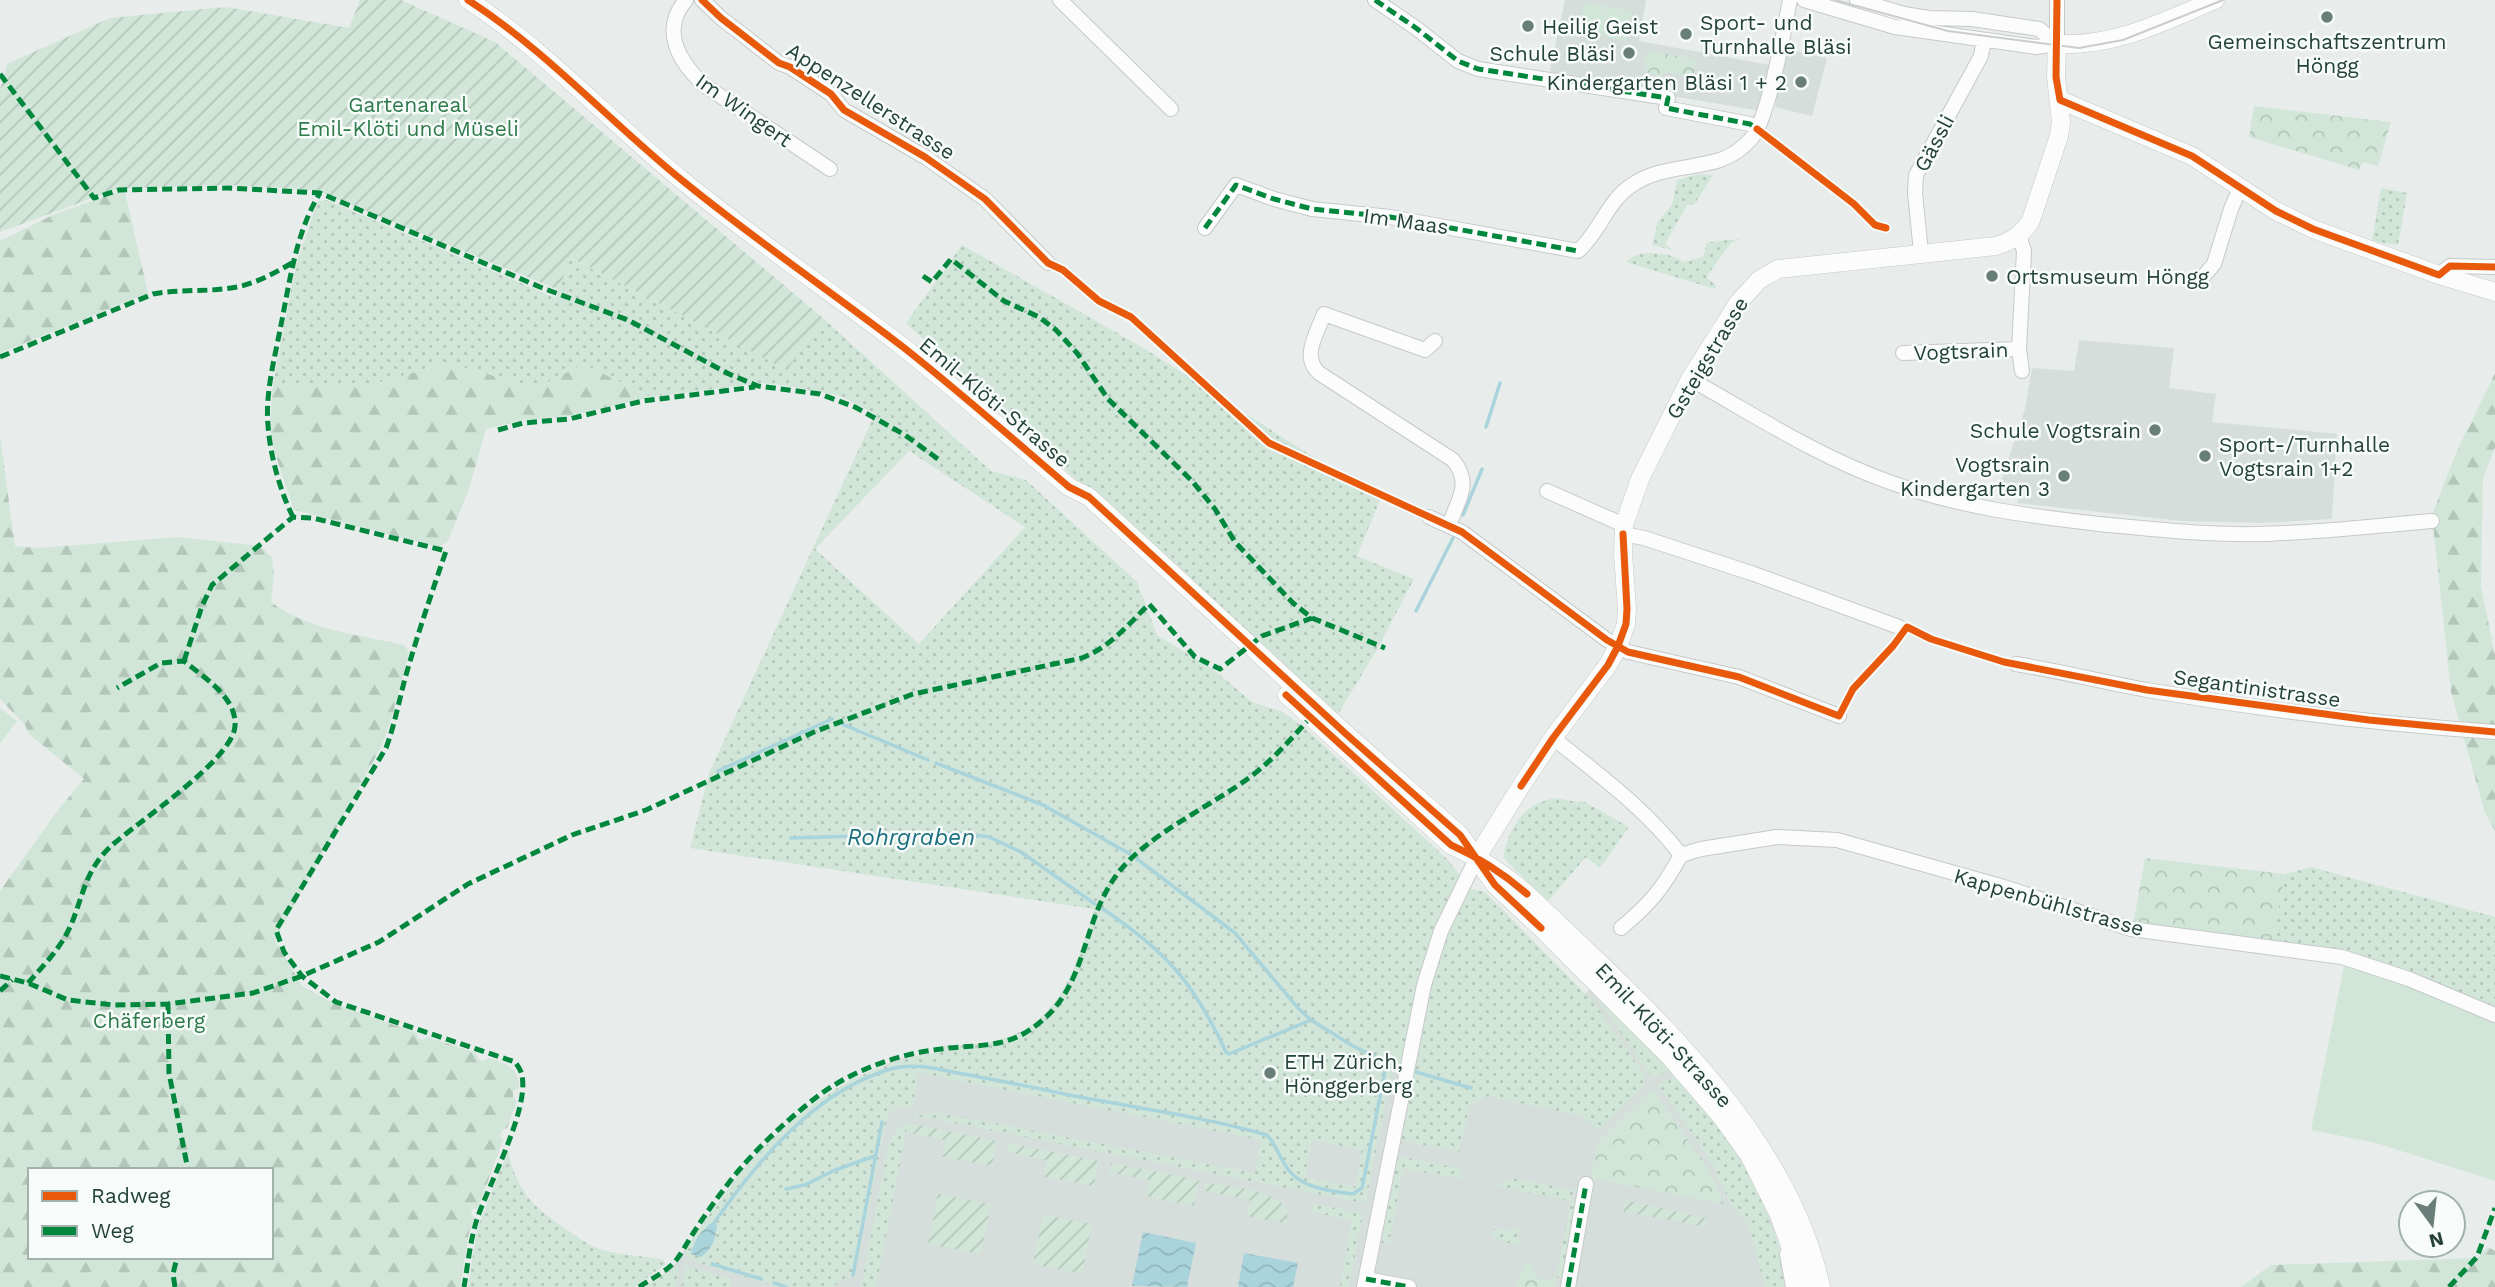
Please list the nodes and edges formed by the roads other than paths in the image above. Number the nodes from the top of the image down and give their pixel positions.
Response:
1 (468, 0) edge
2 (686, 0) edge
3 (702, 0) edge
4 (1060, 0) edge
5 (1375, 0) edge
6 (1790, 0) edge
7 (1804, 0) edge
8 (1857, 0) edge
9 (2057, 0) edge
10 (2214, 0) edge
11 (1927, 24) junction
12 (1984, 40) junction
13 (2057, 44) junction
14 (2060, 100) junction
15 (1171, 108) dead end
16 (1757, 129) junction
17 (830, 169) dead end
18 (2240, 188) junction
19 (1205, 228) dead end
20 (2019, 235) junction
21 (1921, 252) junction
22 (1048, 263) dead end
23 (2495, 267) edge
24 (2439, 275) junction
25 (2201, 279) dead end
26 (2495, 292) edge
27 (1436, 341) dead end
28 (2019, 349) junction
29 (1903, 353) dead end
30 (2022, 371) dead end
31 (1690, 379) junction
32 (1546, 491) dead end
33 (1429, 517) dead end
34 (2432, 521) dead end
35 (1449, 526) junction
36 (1623, 529) junction
37 (1899, 627) dead end
38 (1618, 646) junction
39 (2016, 664) dead end
40 (1839, 716) dead end
41 (2495, 732) edge
42 (1553, 738) junction
43 (1681, 855) junction
44 (1477, 857) junction
45 (1621, 928) dead end
46 (2495, 1015) edge
47 (1586, 1184) dead end
48 (1779, 1215) junction
49 (1822, 1282) edge
50 (1365, 1283) edge
51 (1409, 1287) edge
52 (1568, 1287) edge
53 (1793, 1287) edge
54 (1805, 1287) edge

1 - 44 street, Emil-Klöti-Strasse
2 - 17 street, Im Wingert
3 - 22 street, Appenzellerstrasse
4 - 15 street
5 - 16 street
6 - 16 street
7 - 11 street
8 - 11 street
9 - 13 street
10 - 13 street
11 - 12 street
11 - 13 street
12 - 13 street
12 - 21 street, Gässli
13 - 14 street
14 - 18 street
14 - 20 street
16 - 19 street, Im Maas
18 - 24 street
18 - 25 street
20 - 21 street, Gsteigstrasse
20 - 28 street, Vogtsrain
21 - 31 street, Gsteigstrasse
23 - 24 street
24 - 26 street
27 - 35 street
28 - 29 street, Vogtsrain
28 - 30 street, Vogtsrain
31 - 34 street
31 - 36 street, Gsteigstrasse
32 - 36 street
33 - 35 street
35 - 38 street
36 - 37 street
36 - 38 street, Gsteigstrasse
38 - 40 street
38 - 42 street, Gsteigstrasse
39 - 41 street, Segantinistrasse
42 - 43 street
42 - 44 street, Gsteigstrasse
43 - 45 street
43 - 46 street, Kappenbühlstrasse
44 - 48 street, Emil-Klöti-Strasse
44 - 49 street, Emil-Klöti-Strasse
44 - 50 street
47 - 52 street
48 - 53 street
48 - 54 street, Emil-Klöti-Strasse
50 - 51 street

